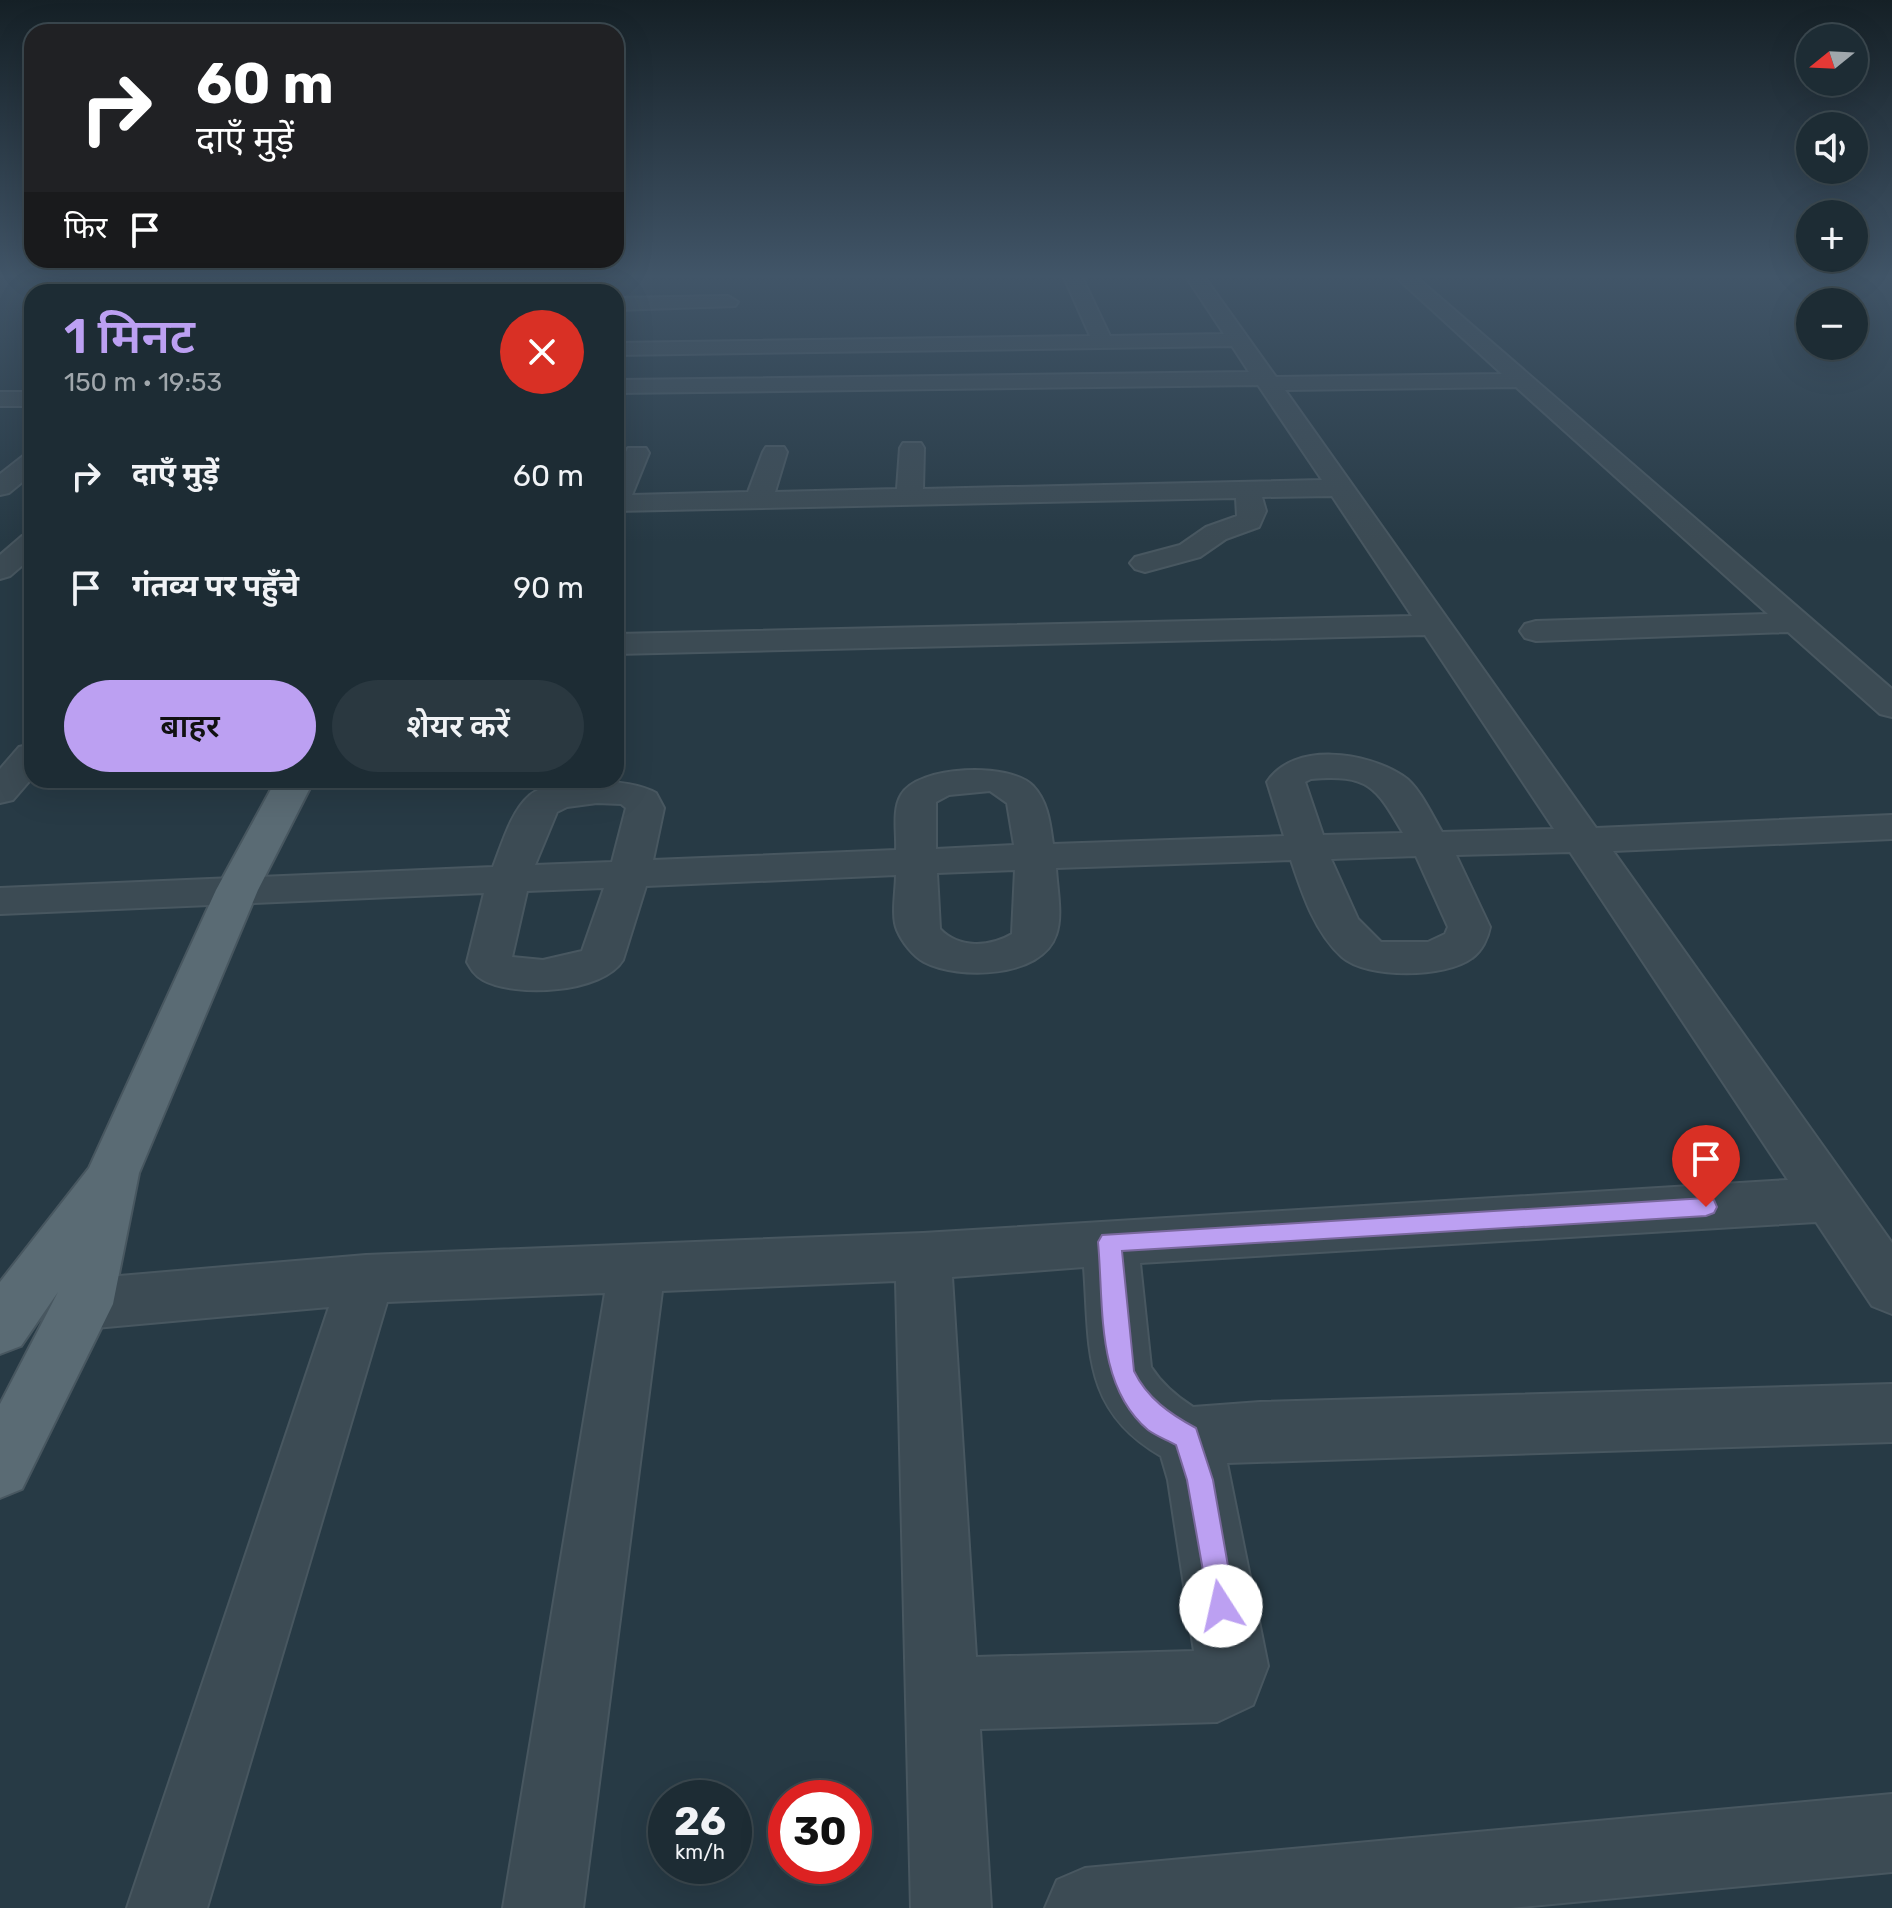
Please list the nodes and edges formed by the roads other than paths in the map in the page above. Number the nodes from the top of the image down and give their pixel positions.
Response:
1 (1256, 364) edge
2 (1505, 364) edge
3 (1523, 380) junction
4 (1267, 381) junction
5 (624, 387) edge
6 (0, 399) edge
7 (24, 399) edge
8 (912, 448) dead end
9 (775, 452) dead end
10 (637, 453) dead end
11 (24, 467) edge
12 (3, 482) edge
13 (624, 483) edge
14 (1338, 488) junction
15 (1247, 490) junction
16 (910, 497) junction
17 (759, 500) junction
18 (624, 501) edge
19 (1166, 512) junction
20 (1216, 533) junction
21 (24, 542) edge
22 (0, 546) edge
23 (24, 548) edge
24 (1145, 563) dead end
25 (0, 570) edge
26 (1796, 622) junction
27 (1433, 625) junction
28 (1536, 631) dead end
29 (624, 644) edge
30 (1892, 707) edge
31 (24, 764) edge
32 (291, 788) edge
33 (0, 792) edge
34 (1892, 827) edge
35 (1584, 840) junction
36 (1431, 845) junction
37 (1309, 848) junction
38 (1034, 857) junction
39 (916, 862) junction
40 (629, 875) junction
41 (510, 880) junction
42 (237, 890) junction
43 (0, 901) edge
44 (113, 1173) junction
45 (1832, 1199) junction
46 (1110, 1242) junction
47 (923, 1256) junction
48 (637, 1269) junction
49 (366, 1279) junction
50 (1892, 1289) edge
51 (84, 1304) junction
52 (0, 1328) edge
53 (1892, 1413) edge
54 (1187, 1437) junction
55 (0, 1467) edge
56 (942, 1694) junction
57 (1892, 1833) edge
58 (167, 1908) edge
59 (543, 1908) edge
60 (951, 1908) edge
61 (1085, 1908) edge

1 - 4 street
2 - 3 street
3 - 4 street
3 - 26 street
4 - 5 street
4 - 14 street
6 - 7 street
8 - 16 street
9 - 17 street
10 - 13 street
11 - 12 street
14 - 15 street
14 - 27 street
15 - 19 street
15 - 20 street
16 - 17 street
16 - 19 street
17 - 18 street
19 - 20 street
20 - 24 street
21 - 22 street
23 - 25 street
26 - 28 street
26 - 30 street
27 - 29 street
27 - 35 street
31 - 33 street
32 - 42 main road
34 - 35 street
35 - 36 street
35 - 45 street
36 - 37 street
36 - 37 street
36 - 37 street
37 - 38 street
38 - 39 street
38 - 39 street
38 - 39 street
39 - 40 street
40 - 41 street
40 - 41 street
40 - 41 street
41 - 42 street
42 - 43 street
42 - 44 main road
44 - 51 main road
44 - 52 main road
45 - 46 street
45 - 50 street
46 - 47 street
46 - 54 street
47 - 48 street
47 - 56 street
48 - 49 street
48 - 59 street
49 - 51 street
49 - 58 street
51 - 55 main road
53 - 54 street
54 - 56 street
56 - 60 street
57 - 61 street

